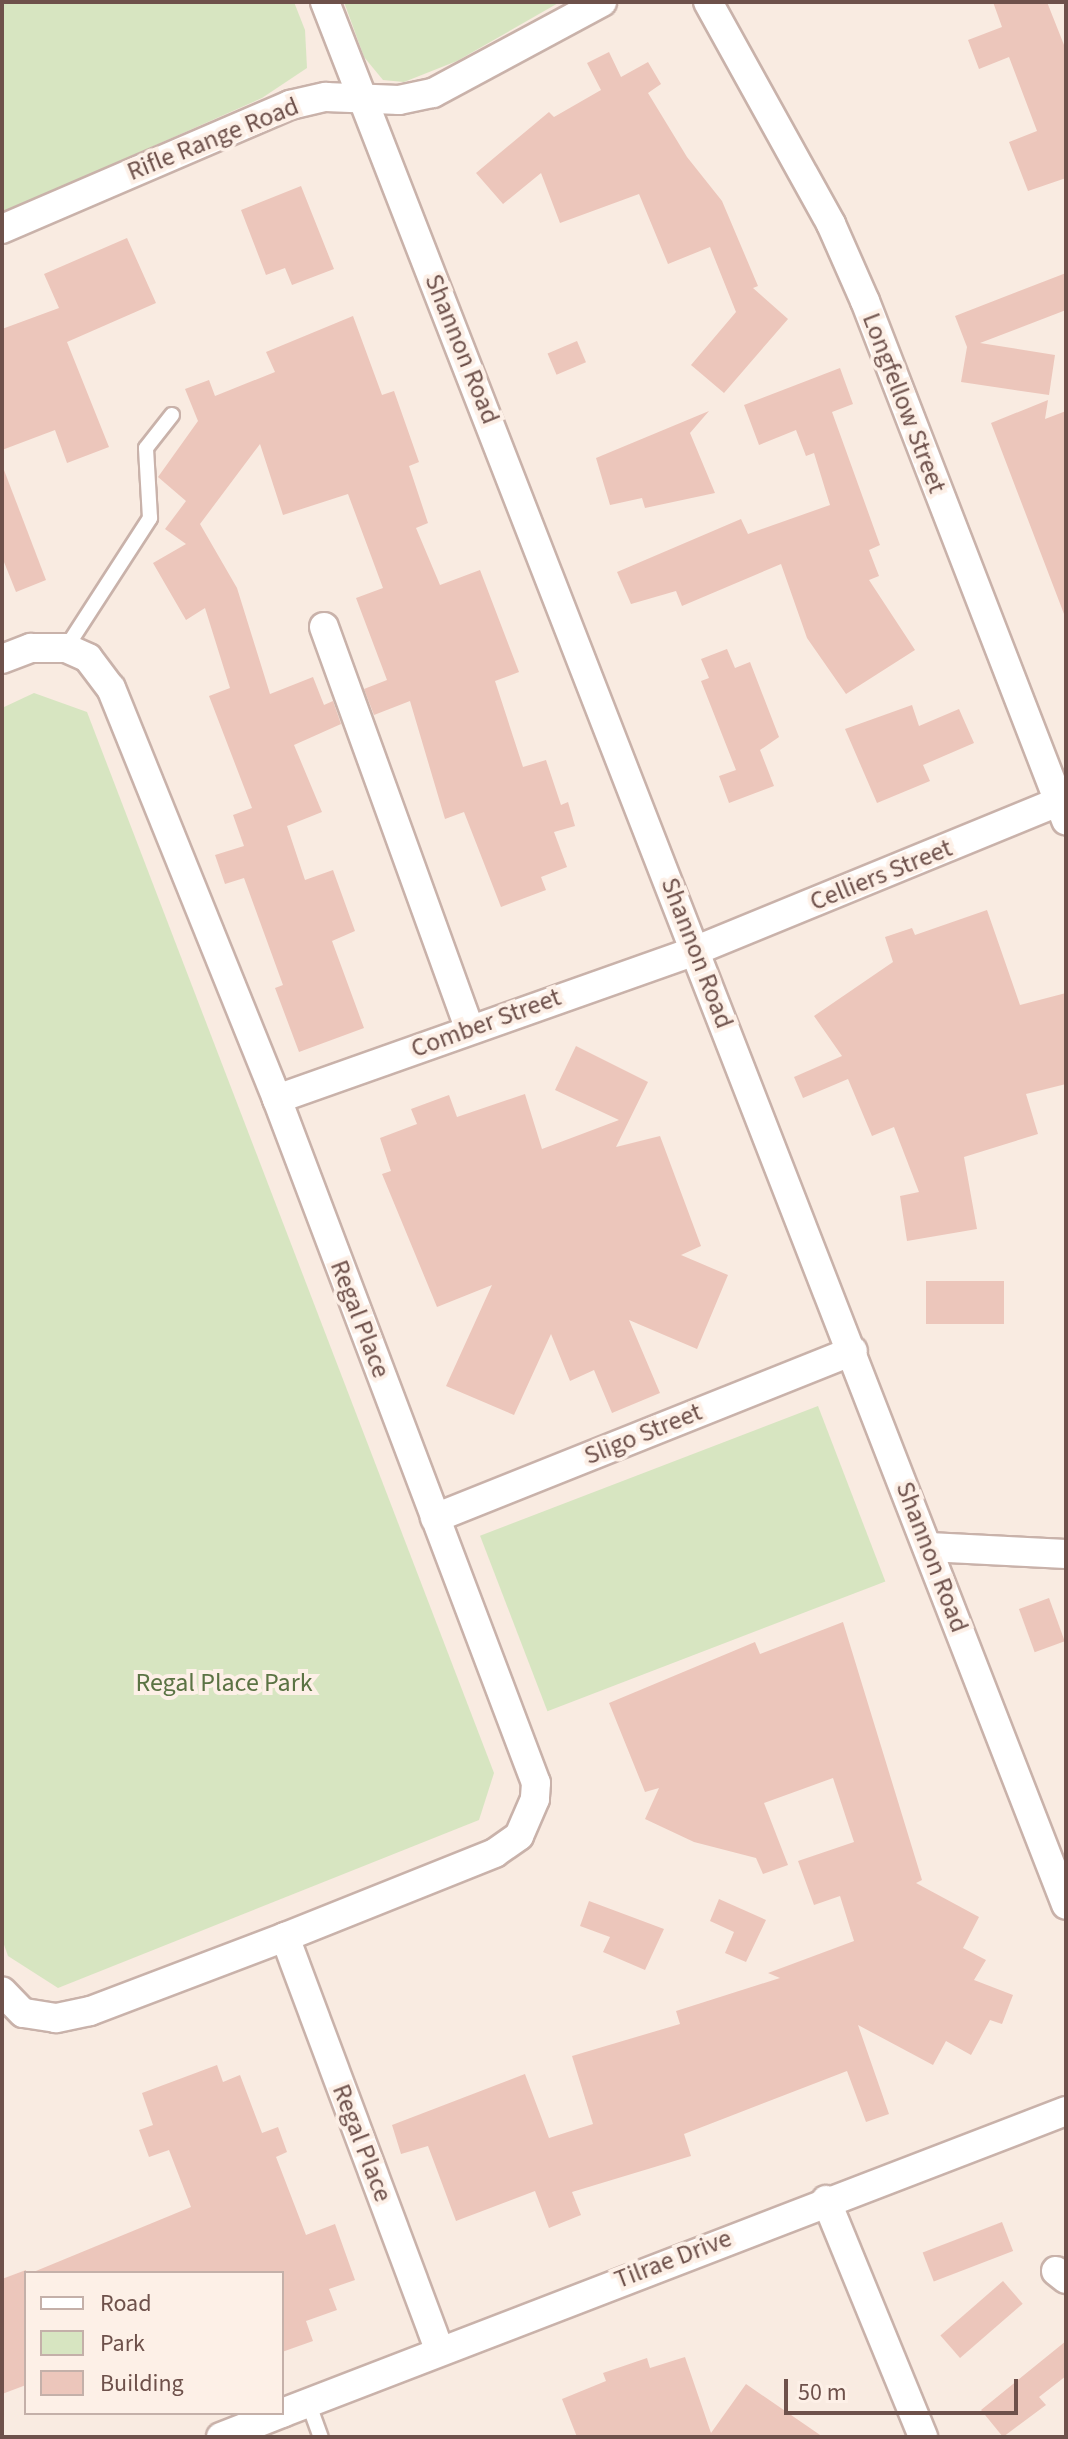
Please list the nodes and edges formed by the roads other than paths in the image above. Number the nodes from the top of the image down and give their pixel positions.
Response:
1 (325, 2) edge
2 (602, 2) edge
3 (708, 2) edge
4 (361, 99) junction
5 (2, 229) edge
6 (172, 415) dead end
7 (324, 627) dead end
8 (66, 648) junction
9 (2, 659) edge
10 (1064, 807) edge
11 (697, 950) junction
12 (469, 1028) junction
13 (277, 1099) junction
14 (853, 1351) junction
15 (435, 1518) junction
16 (929, 1547) junction
17 (1066, 1554) edge
18 (1066, 1905) edge
19 (285, 1937) junction
20 (2, 1991) edge
21 (1066, 2111) edge
22 (826, 2200) junction
23 (439, 2348) junction
24 (308, 2402) junction
25 (284, 2412) edge
26 (277, 2415) edge
27 (221, 2437) edge
28 (321, 2437) edge
29 (923, 2437) edge

1 - 4 street, Shannon Road
2 - 4 street, Rifle Range Road
3 - 10 street, Longfellow Street
4 - 5 street, Rifle Range Road
4 - 11 street, Shannon Road
6 - 8 lane
7 - 12 street
8 - 9 street
8 - 13 street, Regal Place
10 - 11 street, Celliers Street
11 - 12 street, Comber Street
11 - 14 street, Shannon Road
12 - 13 street, Comber Street
13 - 15 street, Regal Place
14 - 15 street, Sligo Street
14 - 16 street, Shannon Road
15 - 19 street, Regal Place
16 - 17 street
16 - 18 street, Shannon Road
19 - 20 street, Regal Place
19 - 23 street, Regal Place
21 - 22 street, Tilrae Drive
22 - 23 street, Tilrae Drive
22 - 29 street
23 - 24 street, Tilrae Drive
24 - 25 street, Tilrae Drive
24 - 28 lane
26 - 27 street, Tilrae Drive

